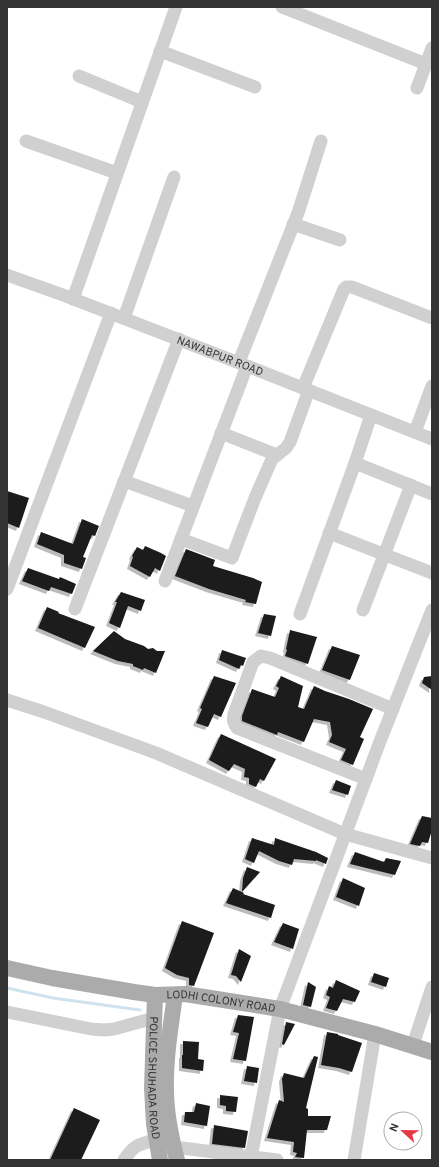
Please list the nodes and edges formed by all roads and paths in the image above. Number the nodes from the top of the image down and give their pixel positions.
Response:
1 (176, 7) edge
2 (282, 7) edge
3 (296, 10) edge
4 (432, 48) edge
5 (160, 51) junction
6 (426, 64) junction
7 (79, 76) dead end
8 (423, 81) edge
9 (255, 87) dead end
10 (142, 102) junction
11 (26, 141) dead end
12 (321, 141) dead end
13 (117, 173) junction
14 (174, 177) dead end
15 (293, 224) junction
16 (340, 240) dead end
17 (7, 275) edge
18 (73, 299) junction
19 (111, 313) junction
20 (124, 318) junction
21 (432, 318) edge
22 (179, 339) junction
23 (243, 364) junction
24 (432, 386) edge
25 (306, 389) junction
26 (371, 416) junction
27 (415, 432) junction
28 (221, 433) junction
29 (432, 439) edge
30 (276, 455) junction
31 (355, 463) junction
32 (124, 481) junction
33 (412, 485) junction
34 (432, 494) edge
35 (193, 506) junction
36 (330, 533) junction
37 (180, 539) junction
38 (385, 554) junction
39 (432, 574) edge
40 (165, 581) dead end
41 (7, 589) edge
42 (75, 609) dead end
43 (363, 610) dead end
44 (432, 610) edge
45 (300, 614) dead end
46 (7, 700) edge
47 (392, 709) junction
48 (366, 779) junction
49 (345, 834) junction
50 (432, 858) edge
51 (7, 968) edge
52 (432, 987) edge
53 (155, 995) junction
54 (175, 995) junction
55 (280, 1009) junction
56 (7, 1012) edge
57 (154, 1018) junction
58 (375, 1034) junction
59 (413, 1045) junction
60 (432, 1052) edge
61 (156, 1140) junction
62 (176, 1155) edge
63 (251, 1157) junction
64 (124, 1160) edge
65 (160, 1160) edge
66 (276, 1160) edge
67 (354, 1160) edge

1 - 5 street
2 - 3 street
3 - 6 street
4 - 6 street
5 - 9 street
5 - 10 street
6 - 8 street
7 - 10 street
10 - 13 street
11 - 13 street
12 - 15 street
13 - 18 street
14 - 20 street
15 - 16 street
15 - 23 street
17 - 18 street, NAWABPUR ROAD
18 - 19 street, NAWABPUR ROAD
19 - 20 street, NAWABPUR ROAD
19 - 41 street
20 - 22 street, NAWABPUR ROAD
21 - 25 street
22 - 23 street, NAWABPUR ROAD
22 - 32 street
23 - 25 street, NAWABPUR ROAD
23 - 28 street
24 - 27 street
25 - 26 street, NAWABPUR ROAD
25 - 30 street
26 - 27 street, NAWABPUR ROAD
26 - 31 street
27 - 29 street, NAWABPUR ROAD
28 - 30 street
28 - 35 street
30 - 37 street
31 - 33 street
31 - 36 street
32 - 35 street
32 - 42 street
33 - 34 street
33 - 38 street
35 - 37 street
36 - 38 street
36 - 45 street
37 - 40 street
38 - 39 street
38 - 43 street
44 - 47 street
46 - 49 street
47 - 48 street
47 - 48 street
48 - 49 street
49 - 50 street
49 - 55 street
51 - 53 main road, LODHI COLONY ROAD
52 - 59 street
53 - 54 main road, LODHI COLONY ROAD
53 - 57 main road, POLICE SHUHADA ROAD
54 - 55 main road, LODHI COLONY ROAD
54 - 62 main road, POLICE SHUHADA ROAD
55 - 58 main road, LODHI COLONY ROAD
55 - 63 street
56 - 57 street
57 - 61 main road, POLICE SHUHADA ROAD
58 - 59 main road, LODHI COLONY ROAD
58 - 67 street
59 - 60 main road, LODHI COLONY ROAD
61 - 64 street
61 - 65 main road, POLICE SHUHADA ROAD
62 - 63 street
63 - 66 street

